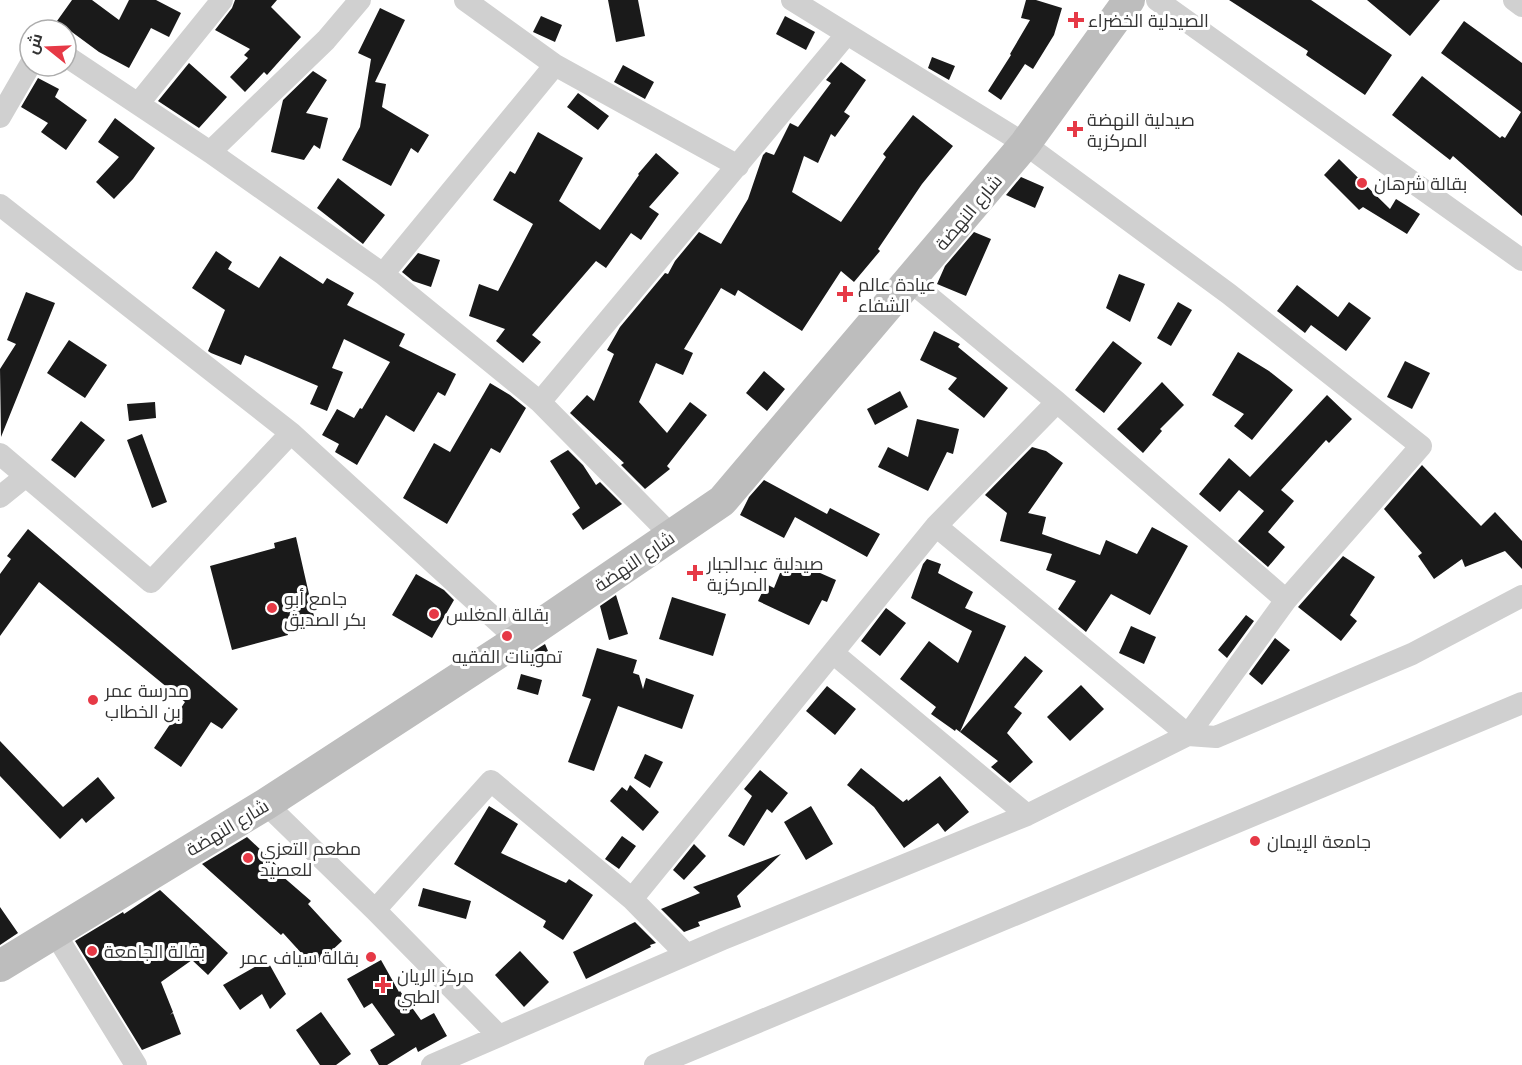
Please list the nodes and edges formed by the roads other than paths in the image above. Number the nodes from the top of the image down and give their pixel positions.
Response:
1 (222, 0) edge
2 (360, 0) edge
3 (465, 0) edge
4 (792, 0) edge
5 (1129, 0) edge
6 (1157, 0) edge
7 (1514, 0) edge
8 (1522, 6) edge
9 (846, 35) junction
10 (78, 64) edge
11 (555, 65) junction
12 (22, 78) edge
13 (138, 104) junction
14 (0, 117) edge
15 (1025, 144) junction
16 (210, 152) junction
17 (738, 166) junction
18 (0, 205) edge
19 (1522, 260) edge
20 (382, 274) junction
21 (910, 281) junction
22 (540, 402) junction
23 (1058, 402) junction
24 (291, 433) junction
25 (0, 454) edge
26 (26, 476) junction
27 (0, 497) edge
28 (936, 526) junction
29 (671, 535) junction
30 (1522, 597) edge
31 (1286, 600) junction
32 (518, 640) junction
33 (833, 653) junction
34 (1522, 703) edge
35 (1188, 735) junction
36 (266, 804) junction
37 (1027, 815) junction
38 (632, 899) junction
39 (375, 910) junction
40 (54, 932) junction
41 (686, 954) junction
42 (0, 966) edge
43 (499, 1036) junction
44 (136, 1065) edge
45 (432, 1065) edge
46 (655, 1065) edge

1 - 13 street
2 - 16 street
3 - 11 street
4 - 9 street
5 - 15 street, شارع النهضة
6 - 19 street
7 - 8 street
9 - 15 street
9 - 17 street
10 - 13 street
11 - 17 street
11 - 20 street
12 - 14 street
13 - 16 street
15 - 21 street, شارع النهضة
15 - 31 street
16 - 20 street
17 - 22 street
18 - 24 street
20 - 22 street
21 - 23 street
21 - 29 street, شارع النهضة
22 - 29 street
23 - 28 street
23 - 31 street
24 - 26 street
24 - 32 street
25 - 26 street
26 - 27 street
28 - 33 street
28 - 35 street
29 - 32 street, شارع النهضة
30 - 35 street
31 - 35 street
32 - 36 street, شارع النهضة
33 - 37 street
33 - 38 street
34 - 46 street
35 - 37 street
36 - 39 street
36 - 40 street, شارع النهضة
37 - 41 street
38 - 39 street
38 - 41 street
39 - 43 street
40 - 42 street, شارع النهضة
40 - 44 street
41 - 43 street
43 - 45 street

